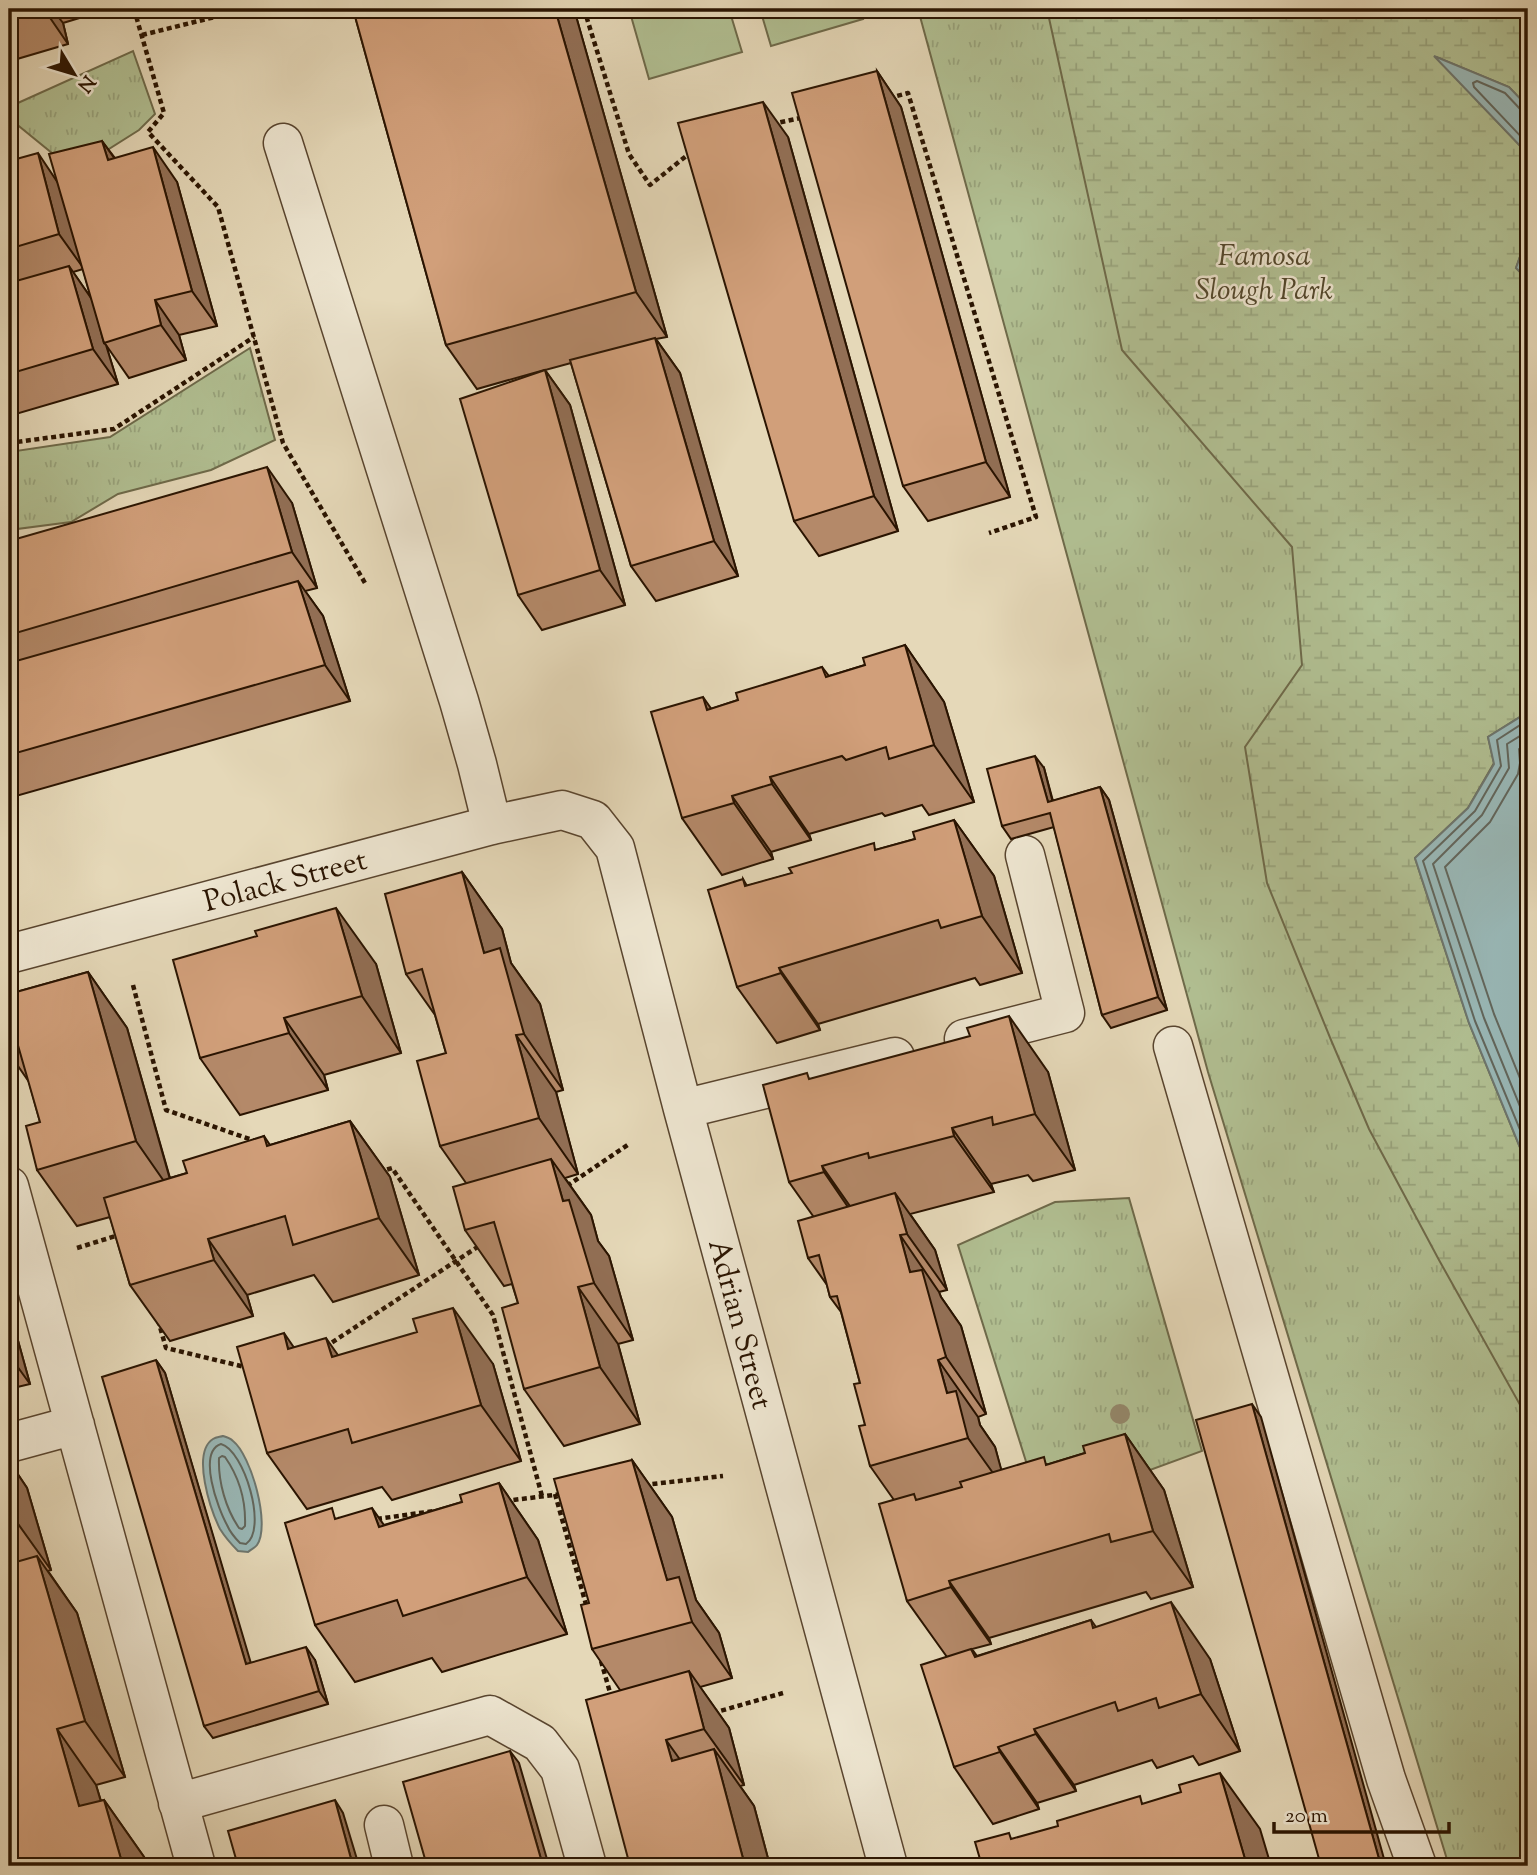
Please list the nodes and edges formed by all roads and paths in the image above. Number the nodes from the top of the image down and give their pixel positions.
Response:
1 (134, 9) edge
2 (247, 9) edge
3 (584, 9) edge
4 (142, 35) junction
5 (882, 99) edge
6 (815, 114) edge
7 (762, 126) edge
8 (283, 143) dead end
9 (699, 146) edge
10 (254, 337) junction
11 (9, 443) edge
12 (989, 533) dead end
13 (365, 583) dead end
14 (562, 810) joint
15 (492, 825) junction
16 (1025, 855) dead end
17 (9, 954) edge
18 (133, 985) dead end
19 (1173, 1046) dead end
20 (683, 1109) junction
21 (255, 1141) junction
22 (629, 1144) dead end
23 (267, 1145) edge
24 (247, 1152) edge
25 (374, 1174) dead end
26 (9, 1186) edge
27 (560, 1191) edge
28 (130, 1232) edge
29 (491, 1238) edge
30 (19, 1240) edge
31 (456, 1262) junction
32 (154, 1309) edge
33 (317, 1353) edge
34 (256, 1369) edge
35 (75, 1425) junction
36 (9, 1443) edge
37 (723, 1476) dead end
38 (633, 1486) edge
39 (568, 1493) edge
40 (555, 1494) junction
41 (542, 1496) junction
42 (502, 1502) edge
43 (435, 1511) edge
44 (369, 1520) edge
45 (587, 1610) edge
46 (598, 1648) edge
47 (783, 1693) dead end
48 (612, 1700) edge
49 (703, 1716) edge
50 (178, 1803) junction
51 (384, 1825) dead end
52 (196, 1866) edge
53 (394, 1866) edge
54 (587, 1866) edge
55 (888, 1866) edge
56 (1417, 1866) edge

1 - 4 path
2 - 4 path
3 - 9 path
4 - 10 path
5 - 12 path
6 - 7 path
8 - 15 street
10 - 11 path
10 - 13 path
14 - 15 street, Polack Street
14 - 20 street, Adrian Street
15 - 17 street, Polack Street
16 - 20 street
18 - 21 path
19 - 56 street
20 - 55 street, Adrian Street
21 - 23 path
21 - 24 path
22 - 27 path
25 - 31 path
26 - 30 street
28 - 30 path
29 - 31 path
30 - 35 street
31 - 33 path
31 - 41 path
32 - 34 path
35 - 36 street
35 - 50 street
37 - 38 path
39 - 40 path
40 - 41 path
40 - 45 path
41 - 42 path
43 - 44 path
46 - 48 path
47 - 49 path
50 - 52 street
50 - 54 street
51 - 53 street

